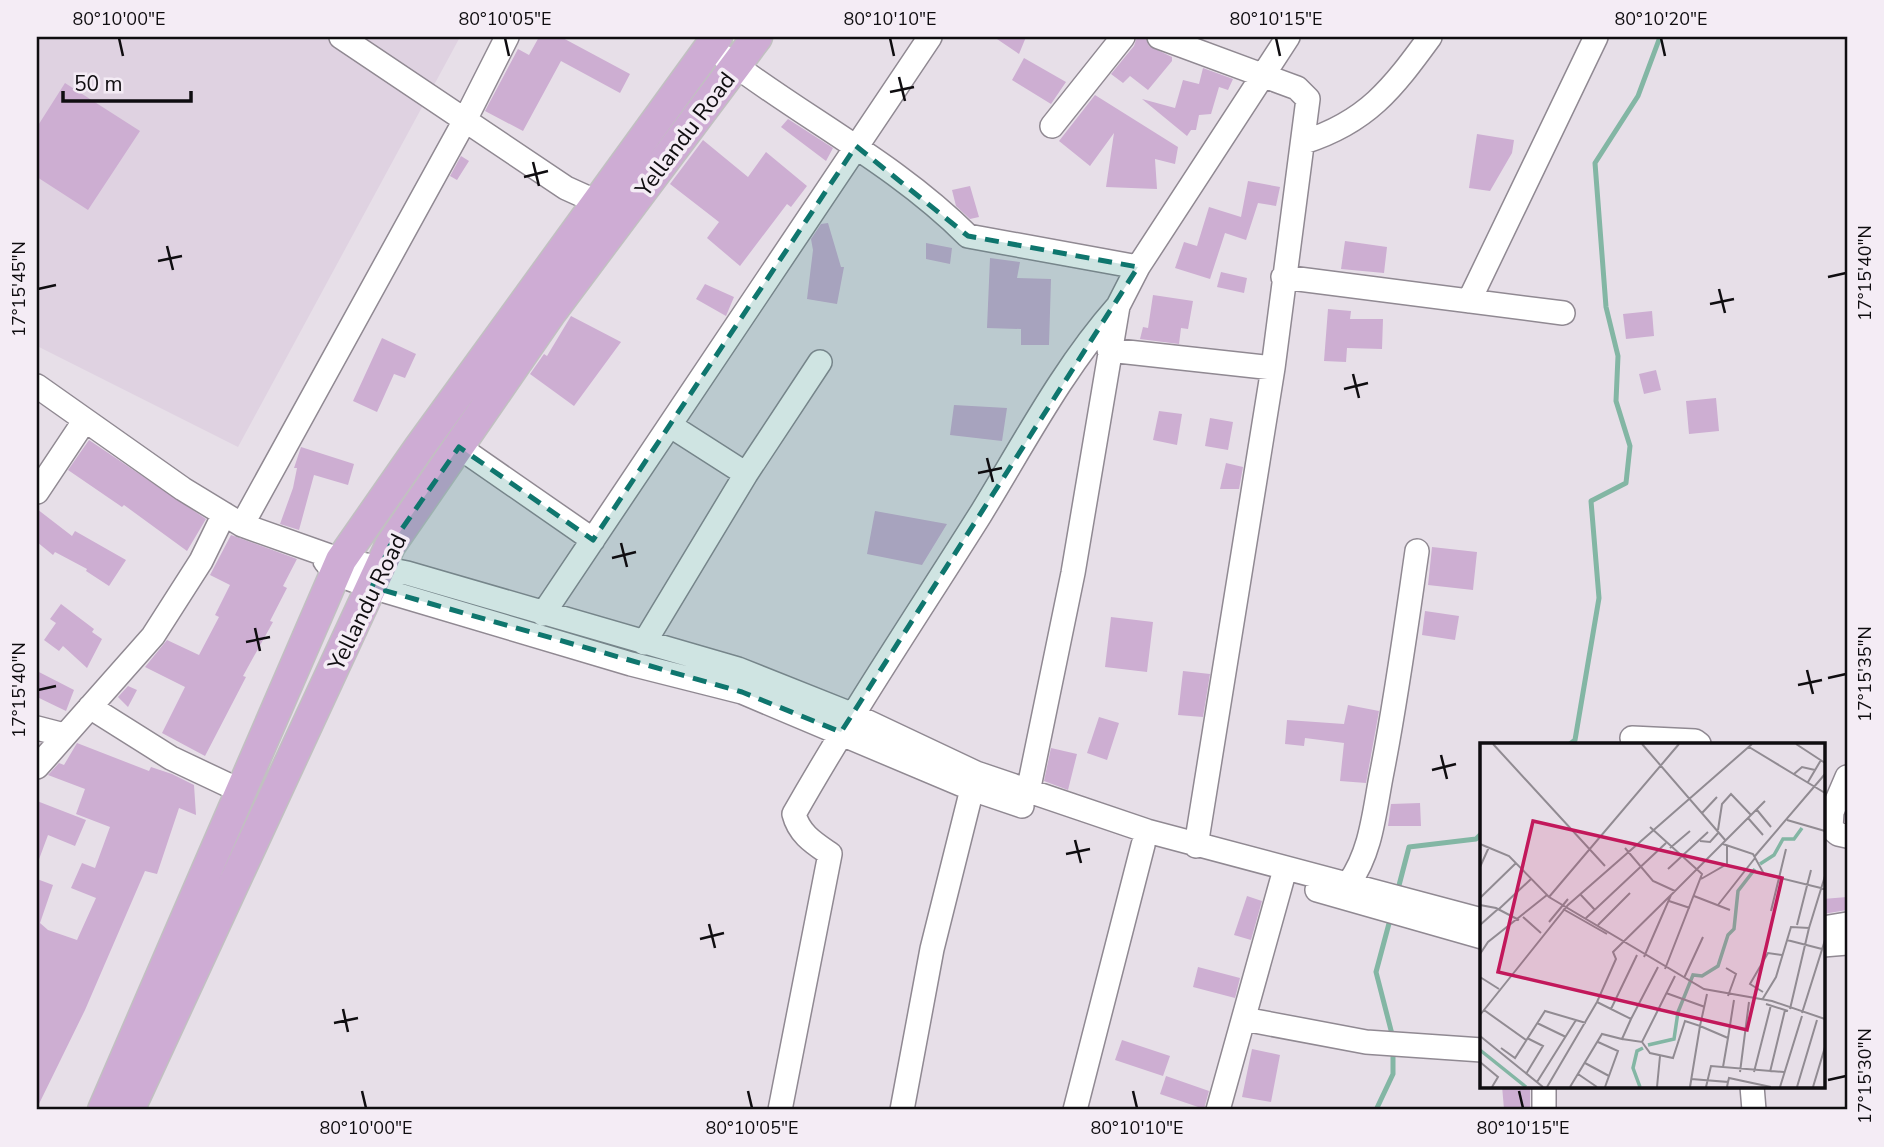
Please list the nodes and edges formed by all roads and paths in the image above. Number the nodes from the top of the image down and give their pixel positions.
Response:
1 (341, 37) edge
2 (507, 37) edge
3 (757, 37) edge
4 (930, 37) edge
5 (1123, 37) edge
6 (1159, 37) edge
7 (1287, 37) edge
8 (1430, 37) edge
9 (1596, 37) edge
10 (713, 42) edge
11 (735, 66) junction
12 (1261, 77) junction
13 (464, 122) junction
14 (1052, 126) dead end
15 (1304, 142) junction
16 (856, 146) junction
17 (597, 202) junction
18 (1138, 267) junction
19 (1283, 277) junction
20 (1469, 301) junction
21 (1118, 306) junction
22 (1563, 313) dead end
23 (1109, 350) junction
24 (820, 362) dead end
25 (1273, 368) junction
26 (37, 386) edge
27 (85, 420) junction
28 (671, 426) junction
29 (458, 447) junction
30 (746, 474) junction
31 (37, 492) edge
32 (233, 519) junction
33 (593, 540) junction
34 (1417, 551) dead end
35 (332, 562) junction
36 (377, 577) junction
37 (544, 614) junction
38 (644, 643) junction
39 (90, 707) junction
40 (846, 723) junction
41 (37, 728) edge
42 (64, 735) junction
43 (1632, 738) dead end
44 (1698, 743) edge
45 (37, 767) edge
46 (1847, 778) edge
47 (971, 789) junction
48 (243, 792) junction
49 (1028, 792) junction
50 (1847, 836) edge
51 (1143, 845) junction
52 (1196, 846) junction
53 (1282, 880) junction
54 (1356, 890) junction
55 (1405, 908) junction
56 (1480, 920) edge
57 (1847, 924) edge
58 (1825, 928) edge
59 (1480, 936) edge
60 (1847, 943) edge
61 (1825, 945) edge
62 (1244, 1019) junction
63 (1480, 1050) edge
64 (1544, 1088) edge
65 (1752, 1088) edge
66 (103, 1110) edge
67 (130, 1110) edge
68 (780, 1110) edge
69 (902, 1110) edge
70 (1075, 1110) edge
71 (1218, 1110) edge
72 (1544, 1110) edge
73 (1754, 1110) edge

1 - 13 street
2 - 13 street
3 - 11 main road, Yellandu Road
4 - 16 street
5 - 14 street
6 - 12 street
7 - 12 street
8 - 15 street
9 - 20 street
10 - 11 street
10 - 17 main road, Yellandu Road
11 - 16 street
11 - 29 main road, Yellandu Road
12 - 15 street
12 - 18 street
13 - 17 street
13 - 32 street
15 - 19 street
16 - 18 street
16 - 28 street
17 - 35 main road, Yellandu Road
18 - 21 street
19 - 20 street
19 - 25 street
20 - 22 street
21 - 23 street
21 - 40 street
23 - 25 street
23 - 49 street
24 - 30 street
25 - 52 street
26 - 27 street
27 - 31 street
27 - 32 street
28 - 30 street
28 - 33 street
29 - 33 street
29 - 36 main road, Yellandu Road
30 - 38 street
32 - 35 street
32 - 39 street
33 - 37 street
34 - 54 street
35 - 36 street
35 - 48 main road, Yellandu Road
36 - 37 street
36 - 40 street
36 - 67 main road, Yellandu Road
37 - 38 street
38 - 40 street
39 - 42 street
39 - 48 street
40 - 47 street
40 - 49 street
40 - 68 street
41 - 42 street
42 - 45 street
43 - 44 street
46 - 50 street
47 - 51 street
47 - 69 street
48 - 66 main road, Yellandu Road
49 - 52 street
51 - 53 street
51 - 70 street
52 - 54 street
53 - 54 street
53 - 62 street
54 - 55 street
55 - 56 street
55 - 59 street
57 - 58 street
60 - 61 street
62 - 63 street
62 - 71 street
64 - 72 street
65 - 73 street

